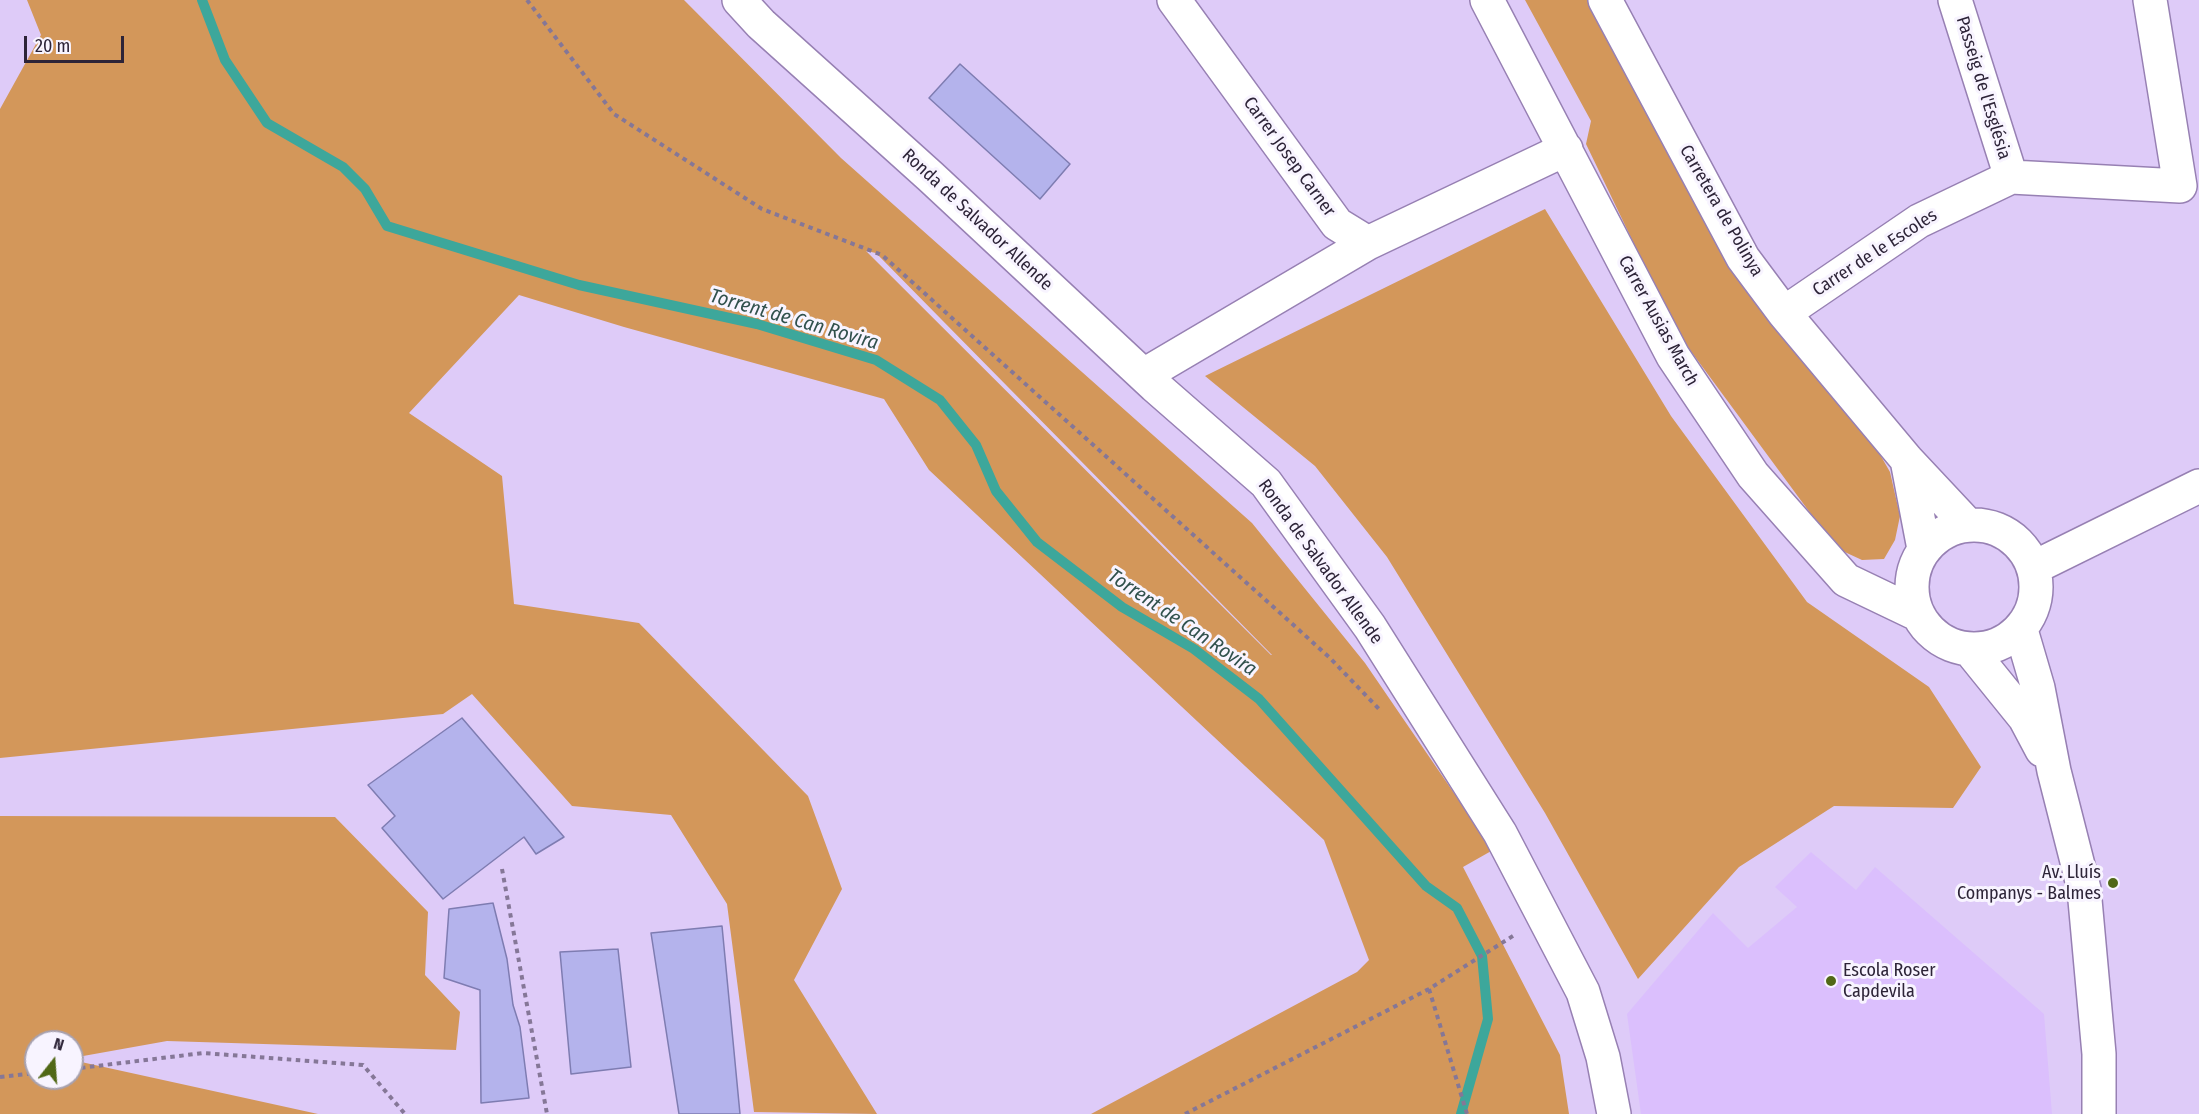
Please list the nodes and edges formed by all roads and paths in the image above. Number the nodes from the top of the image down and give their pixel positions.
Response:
1 (527, 0) edge
2 (739, 0) edge
3 (1174, 0) edge
4 (1487, 0) edge
5 (1605, 0) edge
6 (1955, 0) edge
7 (2150, 0) edge
8 (1566, 149) junction
9 (2010, 177) junction
10 (1368, 243) junction
11 (1784, 313) junction
12 (1143, 375) junction
13 (1907, 460) junction
14 (2199, 486) edge
15 (1966, 524) junction
16 (1924, 549) junction
17 (2035, 567) junction
18 (1917, 614) junction
19 (2021, 630) junction
20 (1970, 650) junction
21 (1385, 716) dead end
22 (2054, 771) junction
23 (502, 869) dead end
24 (1544, 917) junction
25 (1429, 989) junction
26 (84, 1068) edge
27 (24, 1074) edge
28 (0, 1077) edge
29 (405, 1114) edge
30 (547, 1114) edge
31 (1185, 1114) edge
32 (1467, 1114) edge
33 (1614, 1114) edge
34 (2099, 1114) edge

1 - 21 path
2 - 12 street, Ronda de Salvador Allende
3 - 10 street, Carrer Josep Carner
4 - 8 street, Carrer Ausias March
5 - 11 street, Carretera de Polinya
6 - 9 street, Passeig de l'Església
7 - 9 street, Carrer de le Escoles
8 - 10 street
8 - 18 street, Carrer Ausias March
9 - 11 street, Carrer de le Escoles
10 - 12 street
11 - 13 street, Carretera de Polinya
12 - 24 street, Ronda de Salvador Allende
13 - 15 street, Carretera de Polinya
13 - 16 street, Carretera de Polinya
14 - 17 street
15 - 16 street
15 - 17 street
16 - 18 street
17 - 19 street
18 - 20 street
19 - 20 street
19 - 22 street
20 - 22 street
22 - 34 street
23 - 30 path
24 - 25 path
24 - 33 street, Ronda de Salvador Allende
25 - 31 path
25 - 32 path
26 - 29 path
27 - 28 path

